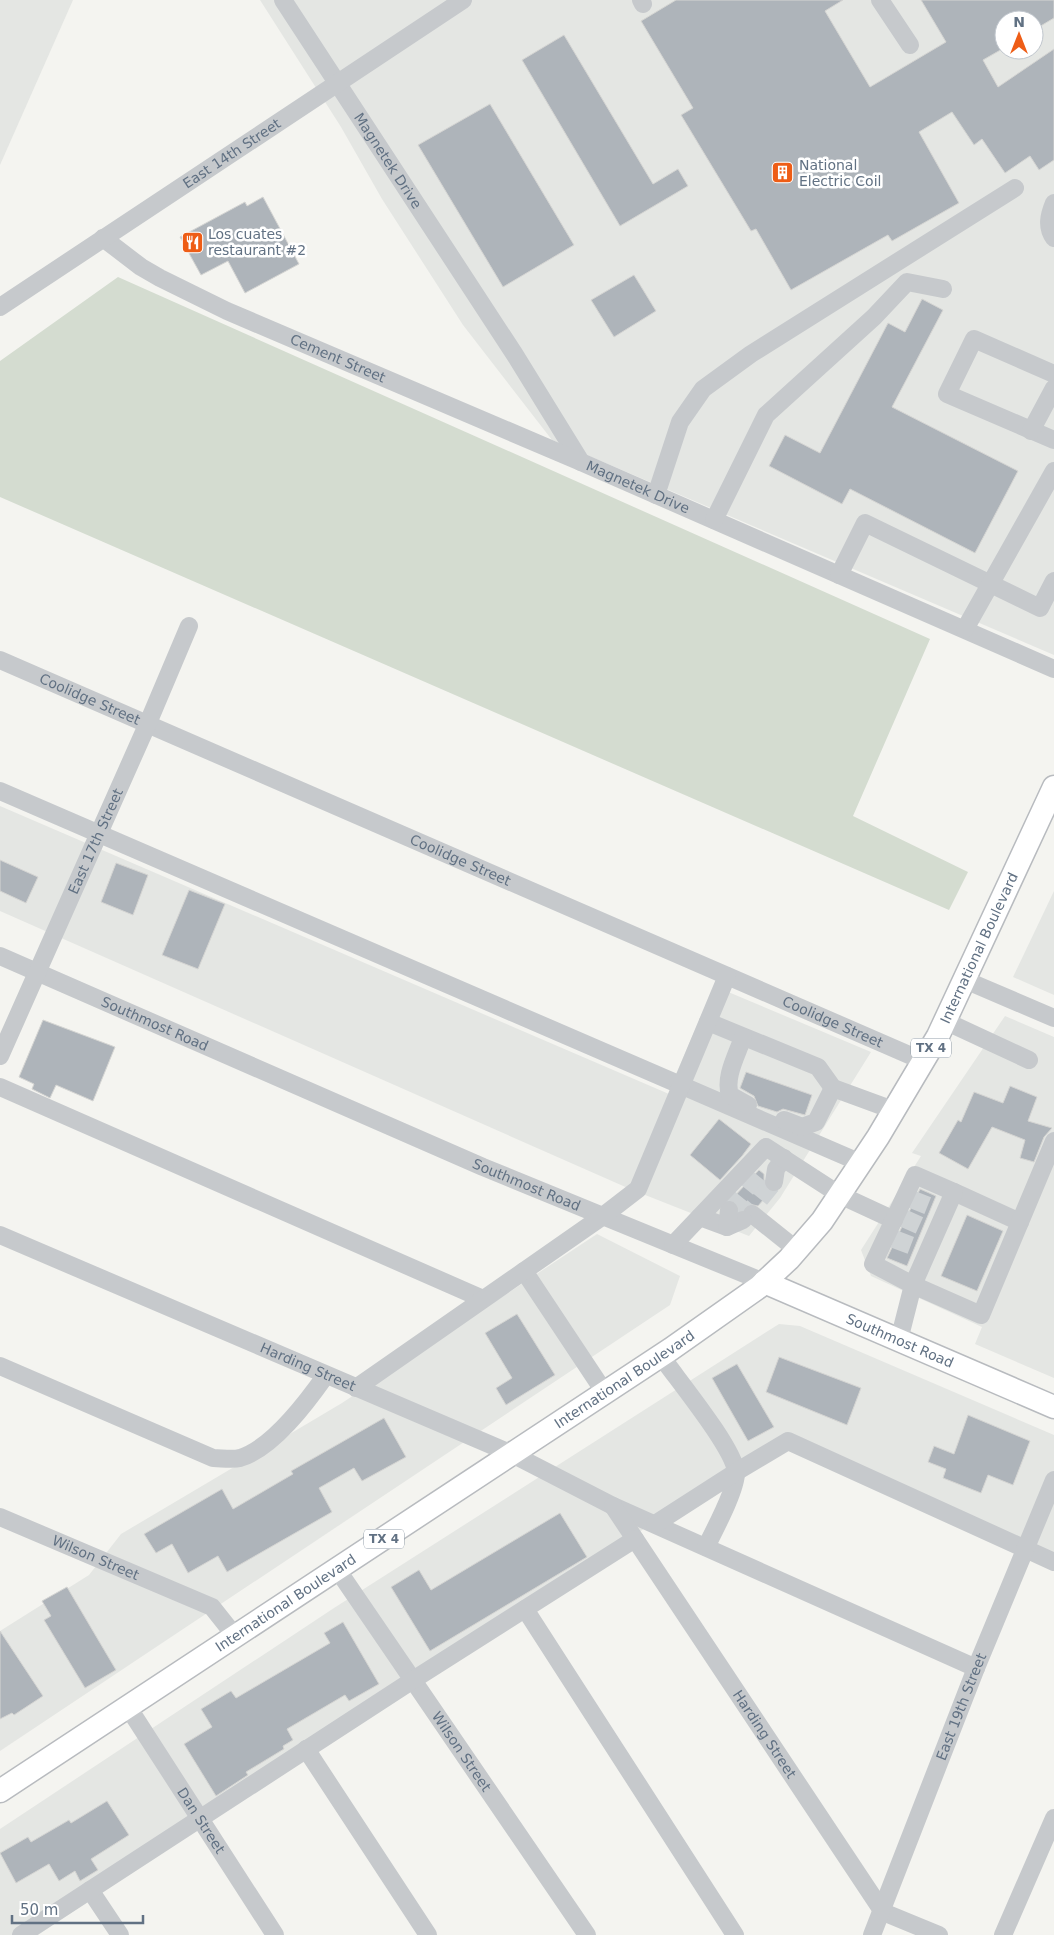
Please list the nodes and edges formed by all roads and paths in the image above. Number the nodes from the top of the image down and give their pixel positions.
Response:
1 (283, 0) edge
2 (463, 0) edge
3 (880, 0) edge
4 (910, 45) dead end
5 (336, 83) junction
6 (1015, 188) dead end
7 (1054, 203) edge
8 (103, 238) junction
9 (1054, 238) edge
10 (943, 289) dead end
11 (0, 307) edge
12 (1054, 374) edge
13 (1054, 388) edge
14 (1031, 431) junction
15 (1054, 440) edge
16 (581, 462) junction
17 (1054, 471) edge
18 (656, 495) junction
19 (714, 520) junction
20 (839, 574) junction
21 (1054, 581) edge
22 (992, 583) junction
23 (189, 626) dead end
24 (965, 629) junction
25 (0, 660) edge
26 (1054, 669) edge
27 (148, 723) junction
28 (1054, 787) edge
29 (0, 791) edge
30 (99, 834) junction
31 (0, 956) edge
32 (37, 971) junction
33 (727, 976) junction
34 (965, 980) junction
35 (1054, 1018) edge
36 (945, 1021) junction
37 (708, 1022) junction
38 (743, 1037) junction
39 (0, 1056) edge
40 (1029, 1060) dead end
41 (923, 1061) junction
42 (681, 1086) junction
43 (0, 1087) edge
44 (834, 1088) junction
45 (893, 1110) junction
46 (800, 1132) junction
47 (1054, 1141) edge
48 (861, 1163) junction
49 (954, 1192) junction
50 (840, 1195) junction
51 (603, 1216) junction
52 (700, 1217) junction
53 (1020, 1222) junction
54 (895, 1225) junction
55 (0, 1235) edge
56 (673, 1245) junction
57 (797, 1250) junction
58 (524, 1271) junction
59 (764, 1282) junction
60 (913, 1285) junction
61 (483, 1299) junction
62 (899, 1340) junction
63 (660, 1356) junction
64 (0, 1366) edge
65 (326, 1375) junction
66 (356, 1388) junction
67 (605, 1393) junction
68 (1054, 1407) edge
69 (512, 1454) junction
70 (736, 1472) junction
71 (1054, 1480) edge
72 (613, 1506) junction
73 (0, 1517) edge
74 (655, 1524) junction
75 (635, 1539) junction
76 (706, 1547) junction
77 (1026, 1550) junction
78 (1054, 1562) edge
79 (337, 1569) junction
80 (525, 1609) junction
81 (235, 1636) junction
82 (976, 1668) junction
83 (413, 1680) junction
84 (128, 1707) junction
85 (306, 1749) junction
86 (0, 1791) edge
87 (200, 1818) junction
88 (1054, 1818) edge
89 (90, 1890) junction
90 (883, 1912) junction
91 (22, 1935) edge
92 (120, 1935) edge
93 (275, 1935) edge
94 (428, 1935) edge
95 (587, 1935) edge
96 (735, 1935) edge
97 (872, 1935) edge
98 (939, 1935) edge
99 (1003, 1935) edge

1 - 5 street, Magnetek Drive
2 - 5 street, East 14th Street
3 - 4 street
5 - 8 street, East 14th Street
5 - 16 street, Magnetek Drive
6 - 18 street
7 - 9 street
8 - 11 street, East 14th Street
8 - 16 street, Cement Street
10 - 19 street
12 - 14 street
13 - 14 street
14 - 15 street
16 - 18 street, Magnetek Drive
17 - 22 street
18 - 19 street, Magnetek Drive
19 - 20 street, Magnetek Drive
20 - 22 street
20 - 24 street, Magnetek Drive
21 - 22 street
22 - 24 street
23 - 27 street, East 17th Street
24 - 26 street, Magnetek Drive
25 - 27 street, Coolidge Street
27 - 30 street, East 17th Street
27 - 33 street, Coolidge Street
28 - 34 main road, International Boulevard / TX 4
29 - 30 street
30 - 32 street, East 17th Street
30 - 42 street
31 - 32 street, Southmost Road
32 - 39 street, East 17th Street
32 - 51 street, Southmost Road
33 - 37 street
33 - 41 street, Coolidge Street
34 - 35 street
34 - 36 main road, International Boulevard / TX 4
36 - 40 street
36 - 41 main road, International Boulevard / TX 4
37 - 38 street
37 - 42 street
38 - 44 street
38 - 46 street
41 - 45 main road, International Boulevard / TX 4
42 - 46 street
42 - 51 street
43 - 61 street
44 - 45 street
44 - 46 street
45 - 48 main road, International Boulevard / TX 4
46 - 48 street
47 - 53 street
48 - 50 main road, International Boulevard / TX 4
49 - 53 street
49 - 54 street
49 - 60 street
50 - 52 street
50 - 54 street
50 - 57 main road, International Boulevard / TX 4
51 - 56 street, Southmost Road
51 - 58 street
52 - 56 street
52 - 57 street
53 - 60 street
54 - 60 street
55 - 65 street, Harding Street
56 - 59 street, Southmost Road
57 - 59 main road, International Boulevard / TX 4
58 - 61 street
58 - 67 street
59 - 62 main road, Southmost Road
59 - 63 main road, International Boulevard / TX 4
60 - 62 street
61 - 66 street
62 - 68 main road, Southmost Road
63 - 67 main road, International Boulevard / TX 4
63 - 70 street
64 - 65 street
65 - 66 street, Harding Street
66 - 69 street, Harding Street
67 - 69 main road, International Boulevard / TX 4
69 - 72 street, Harding Street
69 - 79 main road, International Boulevard / TX 4
70 - 74 street
70 - 76 street
70 - 77 street
71 - 77 street, East 19th Street
72 - 74 street, Harding Street
72 - 75 street, Harding Street
73 - 81 street, Wilson Street
74 - 76 street, Harding Street
75 - 80 street
75 - 90 street, Harding Street
76 - 82 street, Harding Street
77 - 78 street
77 - 82 street, East 19th Street
79 - 81 main road, International Boulevard / TX 4
79 - 83 street, Wilson Street
80 - 83 street
80 - 96 street
81 - 84 main road, International Boulevard / TX 4
82 - 90 street, East 19th Street
83 - 85 street
83 - 95 street, Wilson Street
84 - 86 main road, International Boulevard / TX 4
84 - 87 street, Dan Street
85 - 87 street
85 - 94 street
87 - 89 street
87 - 93 street, Dan Street
88 - 99 street
89 - 91 street
89 - 92 street
90 - 97 street, East 19th Street
90 - 98 street

